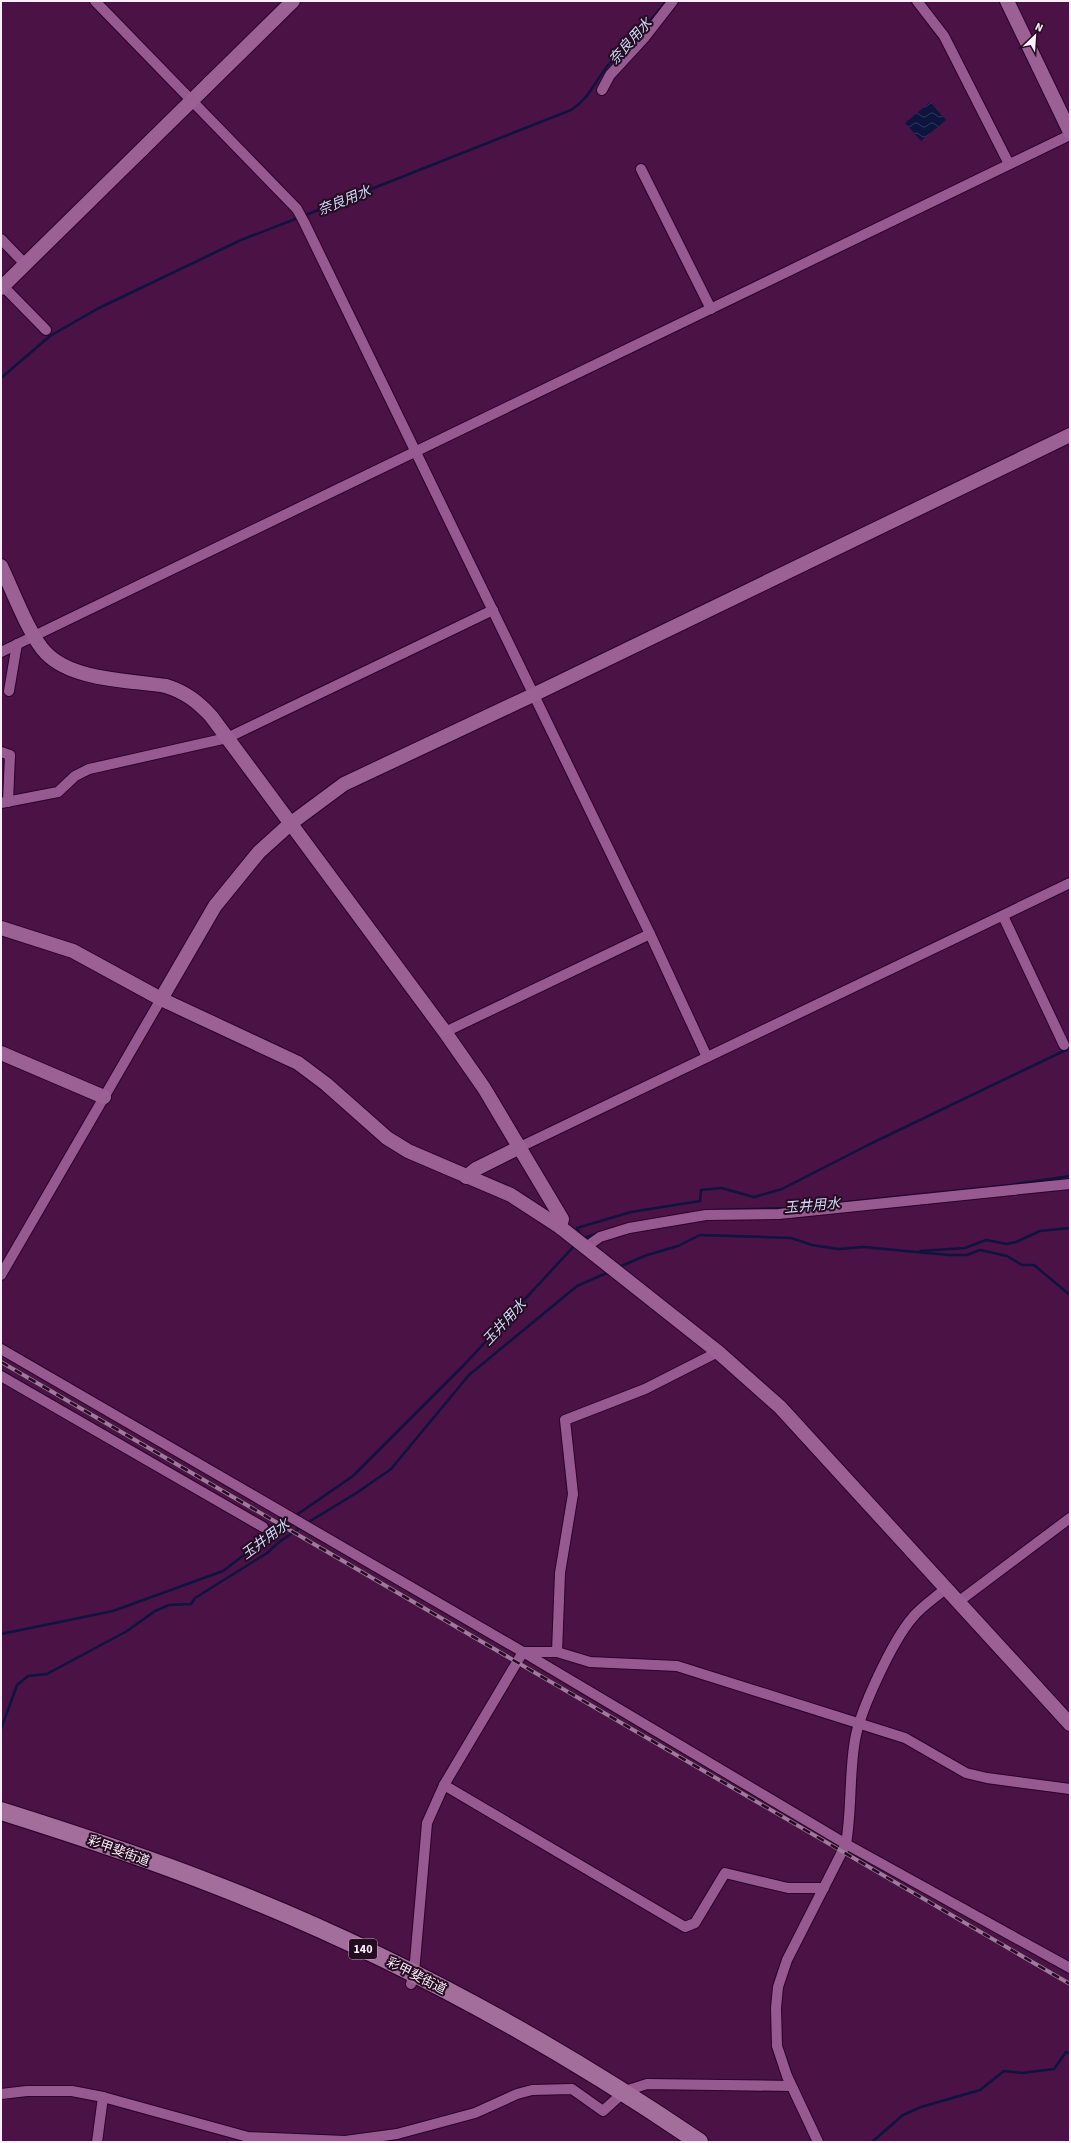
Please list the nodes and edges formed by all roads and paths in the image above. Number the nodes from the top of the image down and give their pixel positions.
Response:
1 (95, 1) edge
2 (293, 1) edge
3 (673, 1) edge
4 (917, 1) edge
5 (1007, 1) edge
6 (602, 90) dead end
7 (191, 101) junction
8 (1070, 132) edge
9 (1070, 135) edge
10 (1009, 164) junction
11 (641, 169) dead end
12 (1, 239) edge
13 (25, 264) junction
14 (2, 286) edge
15 (711, 309) junction
16 (46, 330) dead end
17 (1070, 435) edge
18 (416, 452) junction
19 (1, 566) edge
20 (493, 610) junction
21 (34, 635) junction
22 (17, 644) junction
23 (1, 652) edge
24 (9, 691) dead end
25 (533, 695) junction
26 (227, 738) junction
27 (1, 752) edge
28 (4, 802) edge
29 (290, 824) junction
30 (1070, 882) edge
31 (1003, 916) junction
32 (1, 928) edge
33 (650, 934) junction
34 (161, 999) junction
35 (445, 1032) junction
36 (1064, 1045) dead end
37 (1, 1053) edge
38 (707, 1057) junction
39 (104, 1097) junction
40 (520, 1147) junction
41 (466, 1177) junction
42 (1070, 1184) edge
43 (560, 1227) junction
44 (581, 1243) junction
45 (1, 1274) edge
46 (1, 1349) edge
47 (718, 1352) junction
48 (1, 1376) edge
49 (1070, 1518) edge
50 (263, 1527) dead end
51 (945, 1588) junction
52 (958, 1602) junction
53 (523, 1652) junction
54 (556, 1652) junction
55 (858, 1723) junction
56 (1070, 1724) edge
57 (444, 1786) junction
58 (1070, 1789) edge
59 (1, 1811) edge
60 (1, 1823) edge
61 (846, 1844) junction
62 (90, 1845) junction
63 (824, 1888) junction
64 (1070, 1968) edge
65 (412, 1979) junction
66 (791, 2086) junction
67 (1, 2094) edge
68 (621, 2095) junction
69 (103, 2096) junction
70 (396, 2138) edge
71 (97, 2142) edge
72 (679, 2142) edge
73 (699, 2142) edge
74 (818, 2142) edge

1 - 7 street
2 - 7 street
3 - 6 street
4 - 10 street
5 - 8 street
7 - 13 street
7 - 18 street
9 - 10 street
10 - 15 street
11 - 15 street
12 - 13 street
13 - 14 street
14 - 16 street
15 - 18 street
17 - 25 street
18 - 20 street
18 - 21 street
19 - 21 street
20 - 25 street
20 - 26 street
21 - 22 street
21 - 26 street
22 - 23 street
22 - 24 street
25 - 29 street
25 - 33 street
26 - 28 street
26 - 29 street
27 - 28 street
29 - 34 street
29 - 35 street
30 - 31 street
31 - 36 street
31 - 38 street
32 - 34 street
33 - 35 street
33 - 38 street
34 - 39 street
34 - 41 street
35 - 40 street
37 - 39 street
38 - 40 street
39 - 45 street
40 - 41 street
40 - 43 street
41 - 43 street
42 - 44 street
43 - 44 street
44 - 47 street
46 - 53 street
47 - 51 street
47 - 54 street
48 - 50 street
49 - 52 street
51 - 52 street
51 - 55 street
52 - 56 street
53 - 54 street
53 - 57 street
53 - 61 street
54 - 55 street
55 - 58 street
55 - 61 street
57 - 63 street
57 - 65 street
59 - 62 highway, 彩甲斐街道 / 140
60 - 62 highway, 彩甲斐街道 / 140
61 - 63 street
61 - 64 street
62 - 65 highway, 彩甲斐街道 / 140
63 - 66 street
65 - 68 highway, 彩甲斐街道 / 140
66 - 68 street
66 - 74 street
67 - 69 street
68 - 70 street
68 - 72 highway, 彩甲斐街道 / 140
68 - 73 highway, 彩甲斐街道 / 140
69 - 70 street
69 - 71 street

